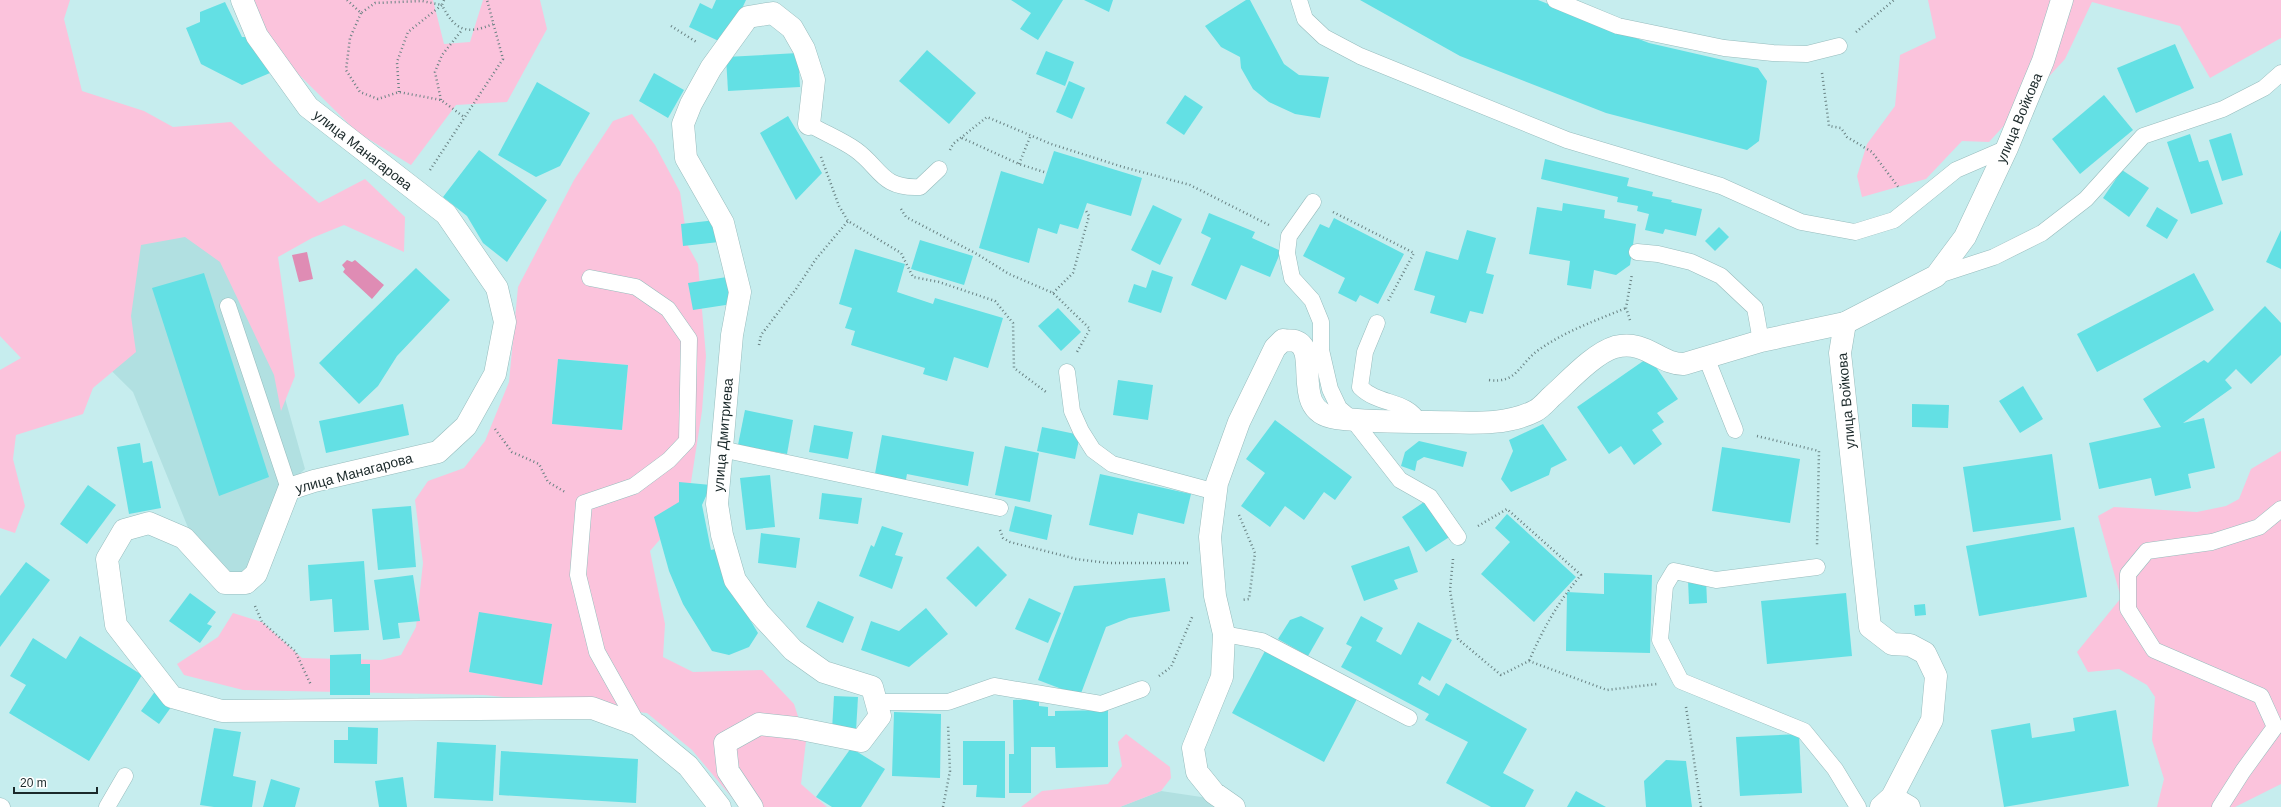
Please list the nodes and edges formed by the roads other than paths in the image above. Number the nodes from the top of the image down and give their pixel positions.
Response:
1 (242, 0) edge
2 (1299, 0) edge
3 (1555, 0) edge
4 (2062, 0) edge
5 (1839, 46) road end
6 (2281, 73) edge
7 (809, 124) joint
8 (2007, 148) junction
9 (938, 169) road end
10 (1313, 202) road end
11 (1636, 252) road end
12 (1936, 276) junction
13 (590, 278) dead end
14 (228, 306) dead end
15 (1377, 323) road end
16 (1845, 324) junction
17 (1762, 341) junction
18 (1706, 357) junction
19 (1067, 372) road end
20 (1353, 420) junction
21 (1419, 422) junction
22 (1735, 430) road end
23 (721, 449) junction
24 (289, 489) junction
25 (1216, 492) junction
26 (1000, 508) road end
27 (2281, 508) edge
28 (1458, 537) road end
29 (1817, 567) road end
30 (1224, 634) junction
31 (1142, 689) road end
32 (876, 702) junction
33 (1409, 718) dead end
34 (638, 725) junction
35 (125, 776) dead end
36 (1894, 804) edge
37 (106, 807) edge
38 (720, 807) edge
39 (752, 807) edge
40 (1234, 807) edge
41 (1858, 807) edge
42 (2220, 807) edge

1 - 24 street, улица Манагарова
2 - 8 lane
3 - 5 lane
4 - 8 street, улица Войкова
6 - 12 lane
7 - 9 lane
7 - 23 street, улица Дмитриева
8 - 12 street, улица Войкова
10 - 20 lane
11 - 17 lane
12 - 16 street, улица Войкова
13 - 34 lane
14 - 24 lane
15 - 21 lane
16 - 17 street
16 - 36 street, улица Войкова
17 - 18 street
18 - 21 street
18 - 22 lane
19 - 25 lane
20 - 21 street
20 - 25 street
20 - 28 lane
23 - 26 lane
23 - 32 street, улица Дмитриева
24 - 34 street, улица Манагарова
25 - 30 street
27 - 42 lane
29 - 41 lane
30 - 33 lane
30 - 40 street
31 - 32 lane
32 - 39 street, улица Дмитриева
34 - 38 street
35 - 37 lane

